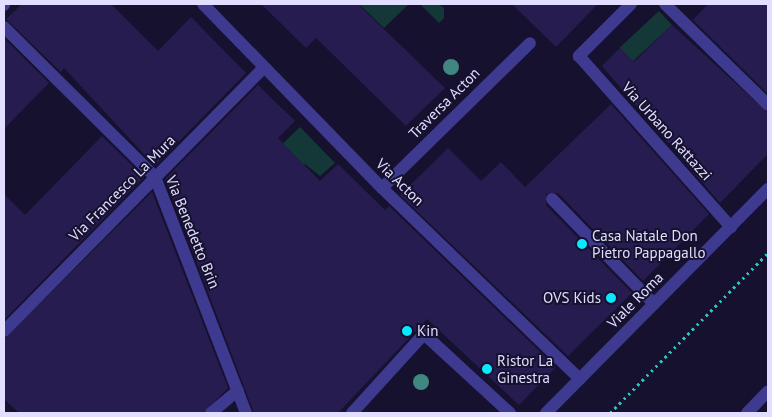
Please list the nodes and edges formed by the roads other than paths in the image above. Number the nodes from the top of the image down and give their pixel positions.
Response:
1 (203, 4) edge
2 (631, 4) edge
3 (666, 4) edge
4 (4, 27) edge
5 (530, 42) dead end
6 (263, 68) junction
7 (768, 105) edge
8 (155, 177) junction
9 (382, 188) junction
10 (768, 189) edge
11 (552, 200) dead end
12 (731, 227) junction
13 (654, 304) junction
14 (4, 331) edge
15 (580, 379) junction
16 (238, 390) junction
17 (768, 391) edge
18 (211, 413) edge
19 (246, 413) edge
20 (352, 413) edge
21 (510, 413) edge
22 (546, 413) edge
23 (747, 413) edge

1 - 6 street, Via Acton
2 - 12 street, Via Urbano Rattazzi
3 - 7 street
4 - 8 street, Via Benedetto Brin
5 - 9 street, Traversa Acton
6 - 8 street, Via Francesco La Mura
6 - 9 street, Via Acton
8 - 14 street, Via Francesco La Mura
8 - 16 street, Via Benedetto Brin
9 - 15 street, Via Acton
10 - 12 street, Viale Roma
11 - 13 street
12 - 13 street, Viale Roma
13 - 15 street, Viale Roma
15 - 22 street, Viale Roma
16 - 18 street
16 - 19 street, Via Benedetto Brin
17 - 23 street
20 - 21 street

